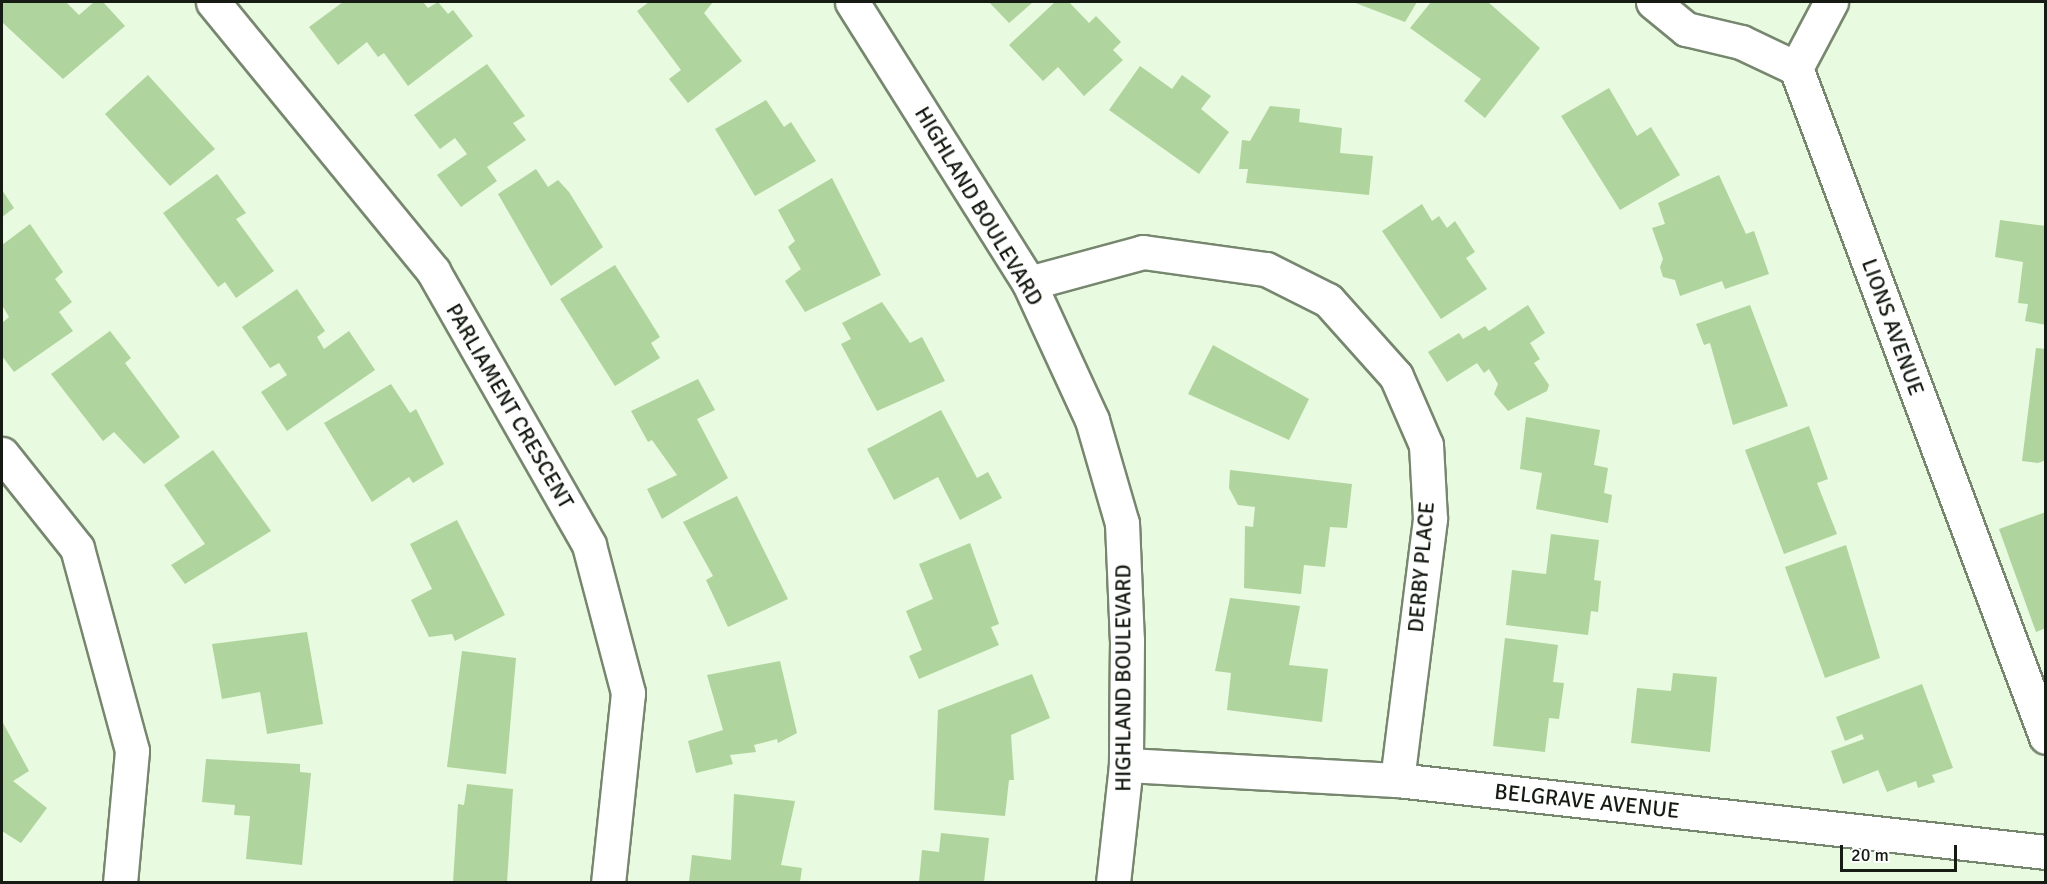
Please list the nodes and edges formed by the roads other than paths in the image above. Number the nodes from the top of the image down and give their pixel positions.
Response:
1 (213, 2) edge
2 (852, 2) edge
3 (1653, 2) edge
4 (1831, 2) edge
5 (1796, 68) junction
6 (1029, 283) junction
7 (2, 454) edge
8 (2046, 737) edge
9 (1126, 765) junction
10 (1397, 780) junction
11 (2046, 852) edge
12 (120, 882) edge
13 (608, 882) edge
14 (1113, 882) edge

1 - 13 street, PARLIAMENT CRESCENT
2 - 6 street, HIGHLAND BOULEVARD
3 - 5 street
4 - 5 street
5 - 8 street, LIONS AVENUE
6 - 9 street, HIGHLAND BOULEVARD
6 - 10 street, DERBY PLACE
7 - 12 street
9 - 10 street, BELGRAVE AVENUE
9 - 14 street, HIGHLAND BOULEVARD
10 - 11 street, BELGRAVE AVENUE

